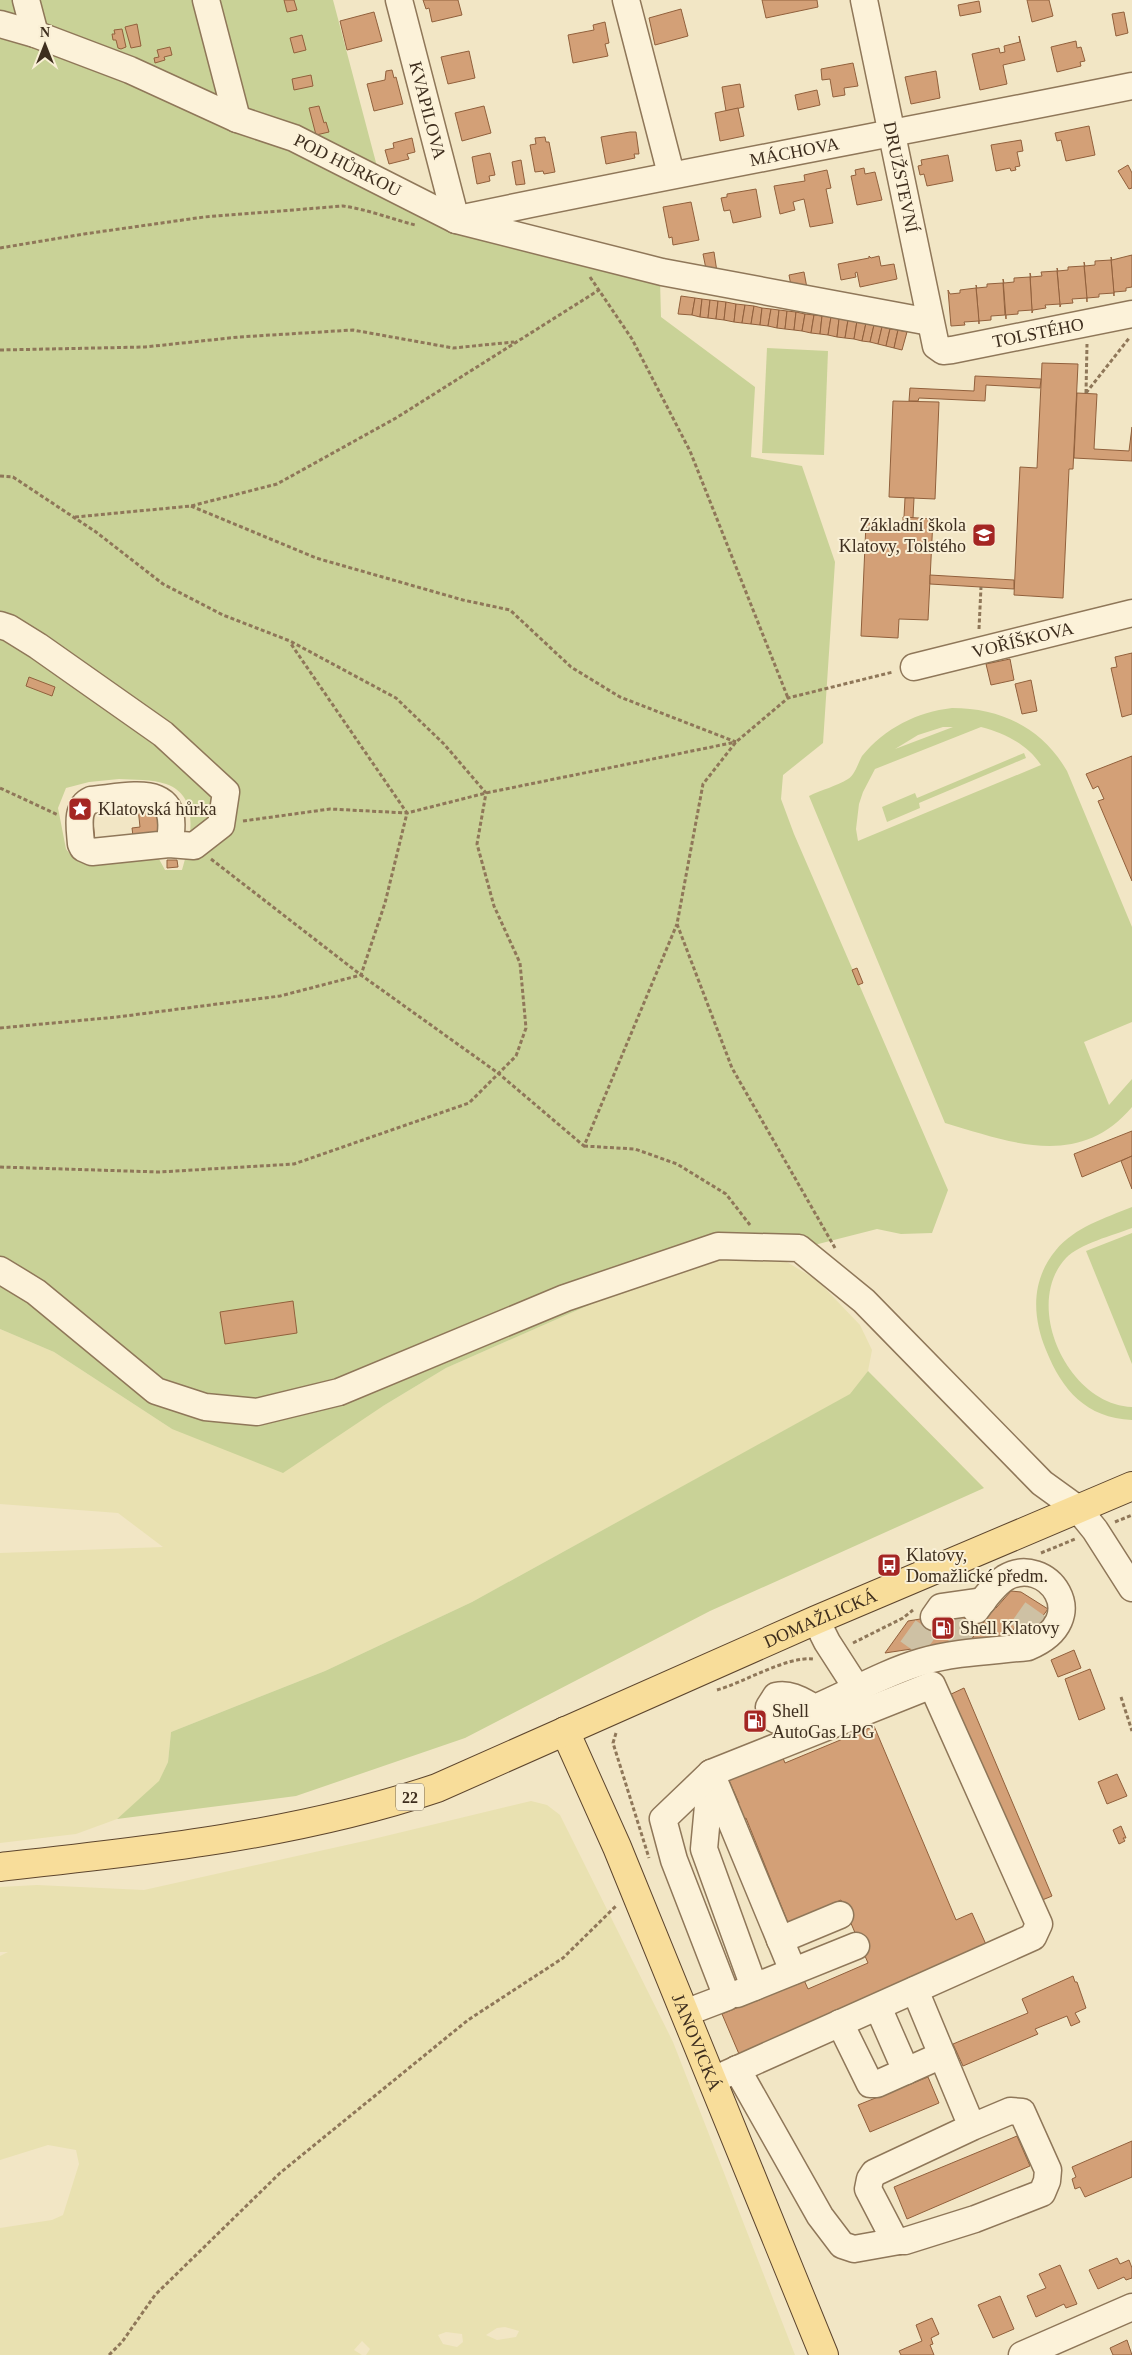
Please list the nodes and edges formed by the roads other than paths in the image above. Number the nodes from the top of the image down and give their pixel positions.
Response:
1 (26, 0) edge
2 (206, 0) edge
3 (399, 0) edge
4 (626, 0) edge
5 (864, 0) edge
6 (0, 24) edge
7 (35, 34) junction
8 (1132, 86) edge
9 (237, 119) junction
10 (892, 134) junction
11 (671, 174) junction
12 (456, 220) junction
13 (1132, 314) edge
14 (930, 322) junction
15 (943, 351) joint
16 (1132, 613) edge
17 (0, 625) edge
18 (914, 666) road end
19 (181, 845) junction
20 (0, 1270) edge
21 (1132, 1486) edge
22 (1078, 1509) junction
23 (1132, 1588) edge
24 (955, 1608) tunnel mouth
25 (816, 1620) junction
26 (856, 1687) junction
27 (815, 1708) dead end
28 (565, 1731) junction
29 (711, 1773) junction
30 (704, 1849) junction
31 (662, 1862) junction
32 (0, 1867) edge
33 (840, 1915) dead end
34 (780, 1940) junction
35 (856, 1946) dead end
36 (793, 1971) junction
37 (754, 1987) junction
38 (915, 1990) junction
39 (727, 1997) junction
40 (878, 2007) junction
41 (685, 2013) junction
42 (840, 2023) junction
43 (942, 2055) junction
44 (737, 2069) junction
45 (906, 2071) junction
46 (712, 2080) junction
47 (972, 2127) junction
48 (899, 2242) junction
49 (1132, 2307) edge
50 (824, 2355) edge
51 (1022, 2355) edge

1 - 7 street
2 - 9 street
3 - 12 street, KVAPILOVA
4 - 11 street
5 - 10 street, DRUŽSTEVNÍ
6 - 7 street, POD HŮRKOU
7 - 9 street, POD HŮRKOU
8 - 10 street, MÁCHOVA
9 - 12 street, POD HŮRKOU
10 - 11 street, MÁCHOVA
10 - 14 street, DRUŽSTEVNÍ
11 - 12 street, MÁCHOVA
12 - 14 street, POD HŮRKOU
13 - 15 street, TOLSTÉHO
14 - 15 street, DRUŽSTEVNÍ
16 - 18 street, VOŘÍŠKOVA
17 - 19 street
19 - 19 street
20 - 22 street
21 - 22 main road, DOMAŽLICKÁ / 22
22 - 23 street
22 - 25 main road, DOMAŽLICKÁ / 22
24 - 26 street
25 - 26 street
25 - 28 main road, DOMAŽLICKÁ / 22
26 - 27 street
28 - 32 main road, 22
28 - 41 main road, JANOVICKÁ
29 - 30 street
29 - 31 street
29 - 34 street
29 - 38 street
30 - 31 street
30 - 37 street
31 - 39 street
33 - 34 street
34 - 36 street
35 - 36 street
36 - 37 street
37 - 39 street
38 - 40 street
38 - 43 street
39 - 41 street
40 - 42 street
40 - 45 street
41 - 46 main road, JANOVICKÁ
42 - 44 street
42 - 45 street
43 - 45 street
43 - 47 street
44 - 46 street
44 - 48 street
46 - 50 main road, JANOVICKÁ
47 - 48 street
47 - 48 street
49 - 51 street

